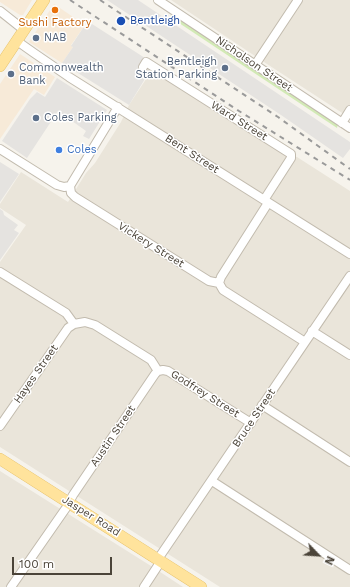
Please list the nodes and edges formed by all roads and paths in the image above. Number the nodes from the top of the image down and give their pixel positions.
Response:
1 (44, 0) edge
2 (158, 0) edge
3 (298, 0) edge
4 (170, 3) edge
5 (3, 13) edge
6 (26, 28) junction
7 (16, 42) junction
8 (255, 65) junction
9 (0, 66) edge
10 (143, 67) dead end
11 (118, 107) junction
12 (350, 110) edge
13 (342, 122) junction
14 (350, 128) edge
15 (0, 149) edge
16 (70, 186) junction
17 (266, 201) junction
18 (350, 254) edge
19 (0, 272) edge
20 (350, 276) edge
21 (219, 283) junction
22 (74, 324) junction
23 (312, 331) junction
24 (305, 342) junction
25 (350, 355) edge
26 (158, 371) junction
27 (262, 405) junction
28 (250, 423) junction
29 (0, 426) edge
30 (0, 459) edge
31 (350, 462) edge
32 (212, 481) junction
33 (69, 503) junction
34 (160, 560) junction
35 (350, 570) edge
36 (11, 587) edge
37 (144, 587) edge
38 (202, 587) edge

1 - 6 main road
2 - 4 street, Nicholson Street
3 - 8 street
4 - 8 street, Nicholson Street
5 - 6 street
6 - 7 main road
7 - 9 main road
7 - 11 street, Bent Street
8 - 13 street, Nicholson Street
10 - 17 street, Ward Street
11 - 16 street
11 - 17 street, Bent Street
12 - 13 street
13 - 14 street, Nicholson Street
15 - 16 street
16 - 21 street, Vickery Street
17 - 18 street, Bent Street
17 - 21 street, Ward Street
19 - 22 street
20 - 23 street, Bruce Street
21 - 24 street, Vickery Street
22 - 26 street, Godfrey Street
22 - 29 street, Hayes Street
23 - 24 street, Bruce Street
23 - 25 street
24 - 27 street, Bruce Street
26 - 28 street, Godfrey Street
26 - 33 street, Austin Street
27 - 28 street, Bruce Street
27 - 31 street
28 - 32 street, Bruce Street
30 - 33 main road, Jasper Road
32 - 34 street, Bruce Street
32 - 35 street
33 - 34 main road, Jasper Road
33 - 36 street, Austin Street
34 - 37 street, Bruce Street
34 - 38 main road, Jasper Road

